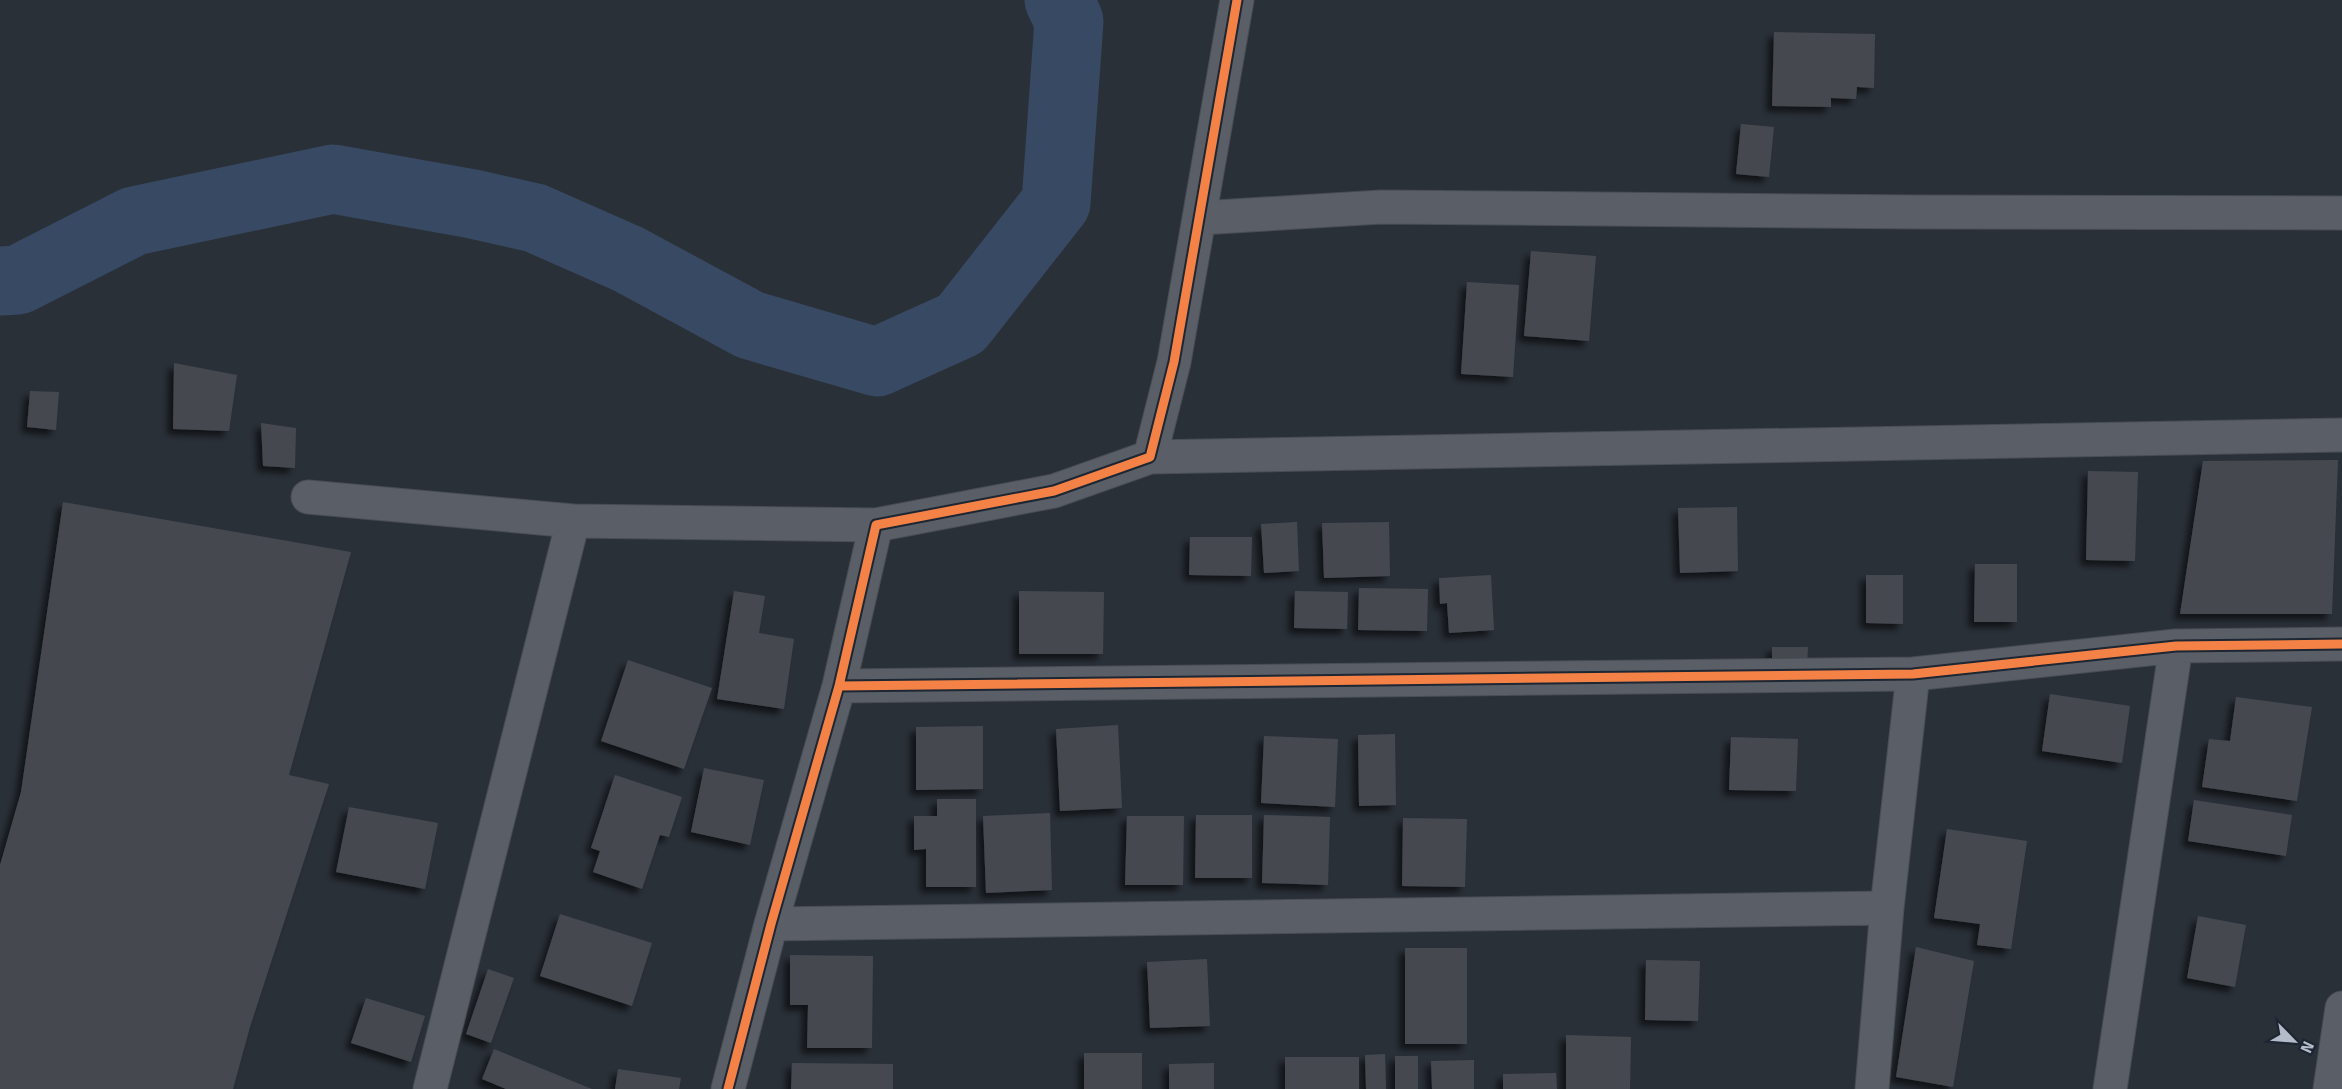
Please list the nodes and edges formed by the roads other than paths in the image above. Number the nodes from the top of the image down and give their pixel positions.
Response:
1 (1237, 0) edge
2 (2342, 213) edge
3 (1200, 218) junction
4 (2342, 435) edge
5 (1150, 457) junction
6 (308, 497) dead end
7 (573, 521) junction
8 (876, 525) junction
9 (2342, 644) edge
10 (2176, 646) junction
11 (1913, 674) junction
12 (839, 686) junction
13 (1887, 908) junction
14 (771, 924) junction
15 (2342, 1008) edge
16 (430, 1089) edge
17 (729, 1089) edge
18 (1872, 1089) edge
19 (2110, 1089) edge
20 (2330, 1089) edge

1 - 3 street
2 - 3 street
3 - 5 street
4 - 5 street
5 - 8 street
6 - 7 street
7 - 8 street
7 - 16 street
8 - 12 street
9 - 10 street
10 - 11 street
10 - 19 street
11 - 12 street
11 - 13 street
12 - 14 street
13 - 14 street
13 - 18 street
14 - 17 street
15 - 20 street

